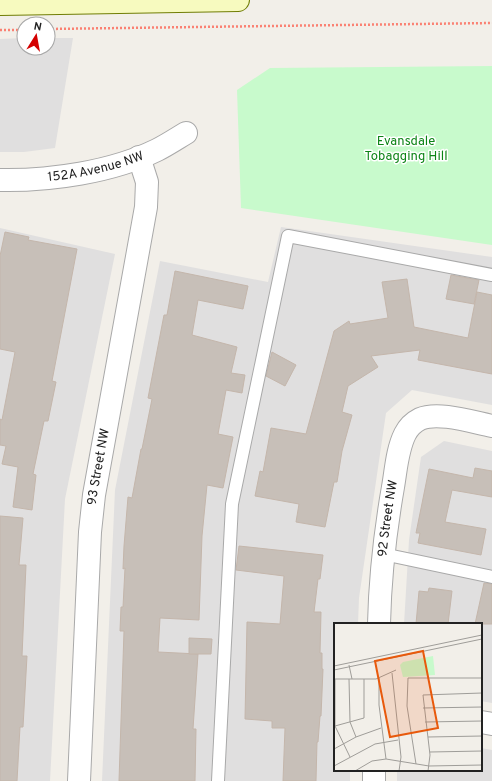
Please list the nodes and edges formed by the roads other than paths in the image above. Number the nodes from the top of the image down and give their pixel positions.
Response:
1 (238, 0) edge
2 (0, 4) edge
3 (186, 133) dead end
4 (139, 157) junction
5 (1, 184) edge
6 (492, 275) edge
7 (492, 426) edge
8 (383, 554) junction
9 (492, 577) edge
10 (379, 623) edge
11 (482, 722) edge
12 (492, 724) edge
13 (79, 781) edge
14 (218, 781) edge

1 - 2 main road
3 - 4 street, 152A Avenue NW
4 - 5 street, 152A Avenue NW
4 - 13 street, 93 Street NW
6 - 14 lane
7 - 8 street, 92 Street NW
8 - 9 lane
8 - 10 street, 92 Street NW
11 - 12 street

